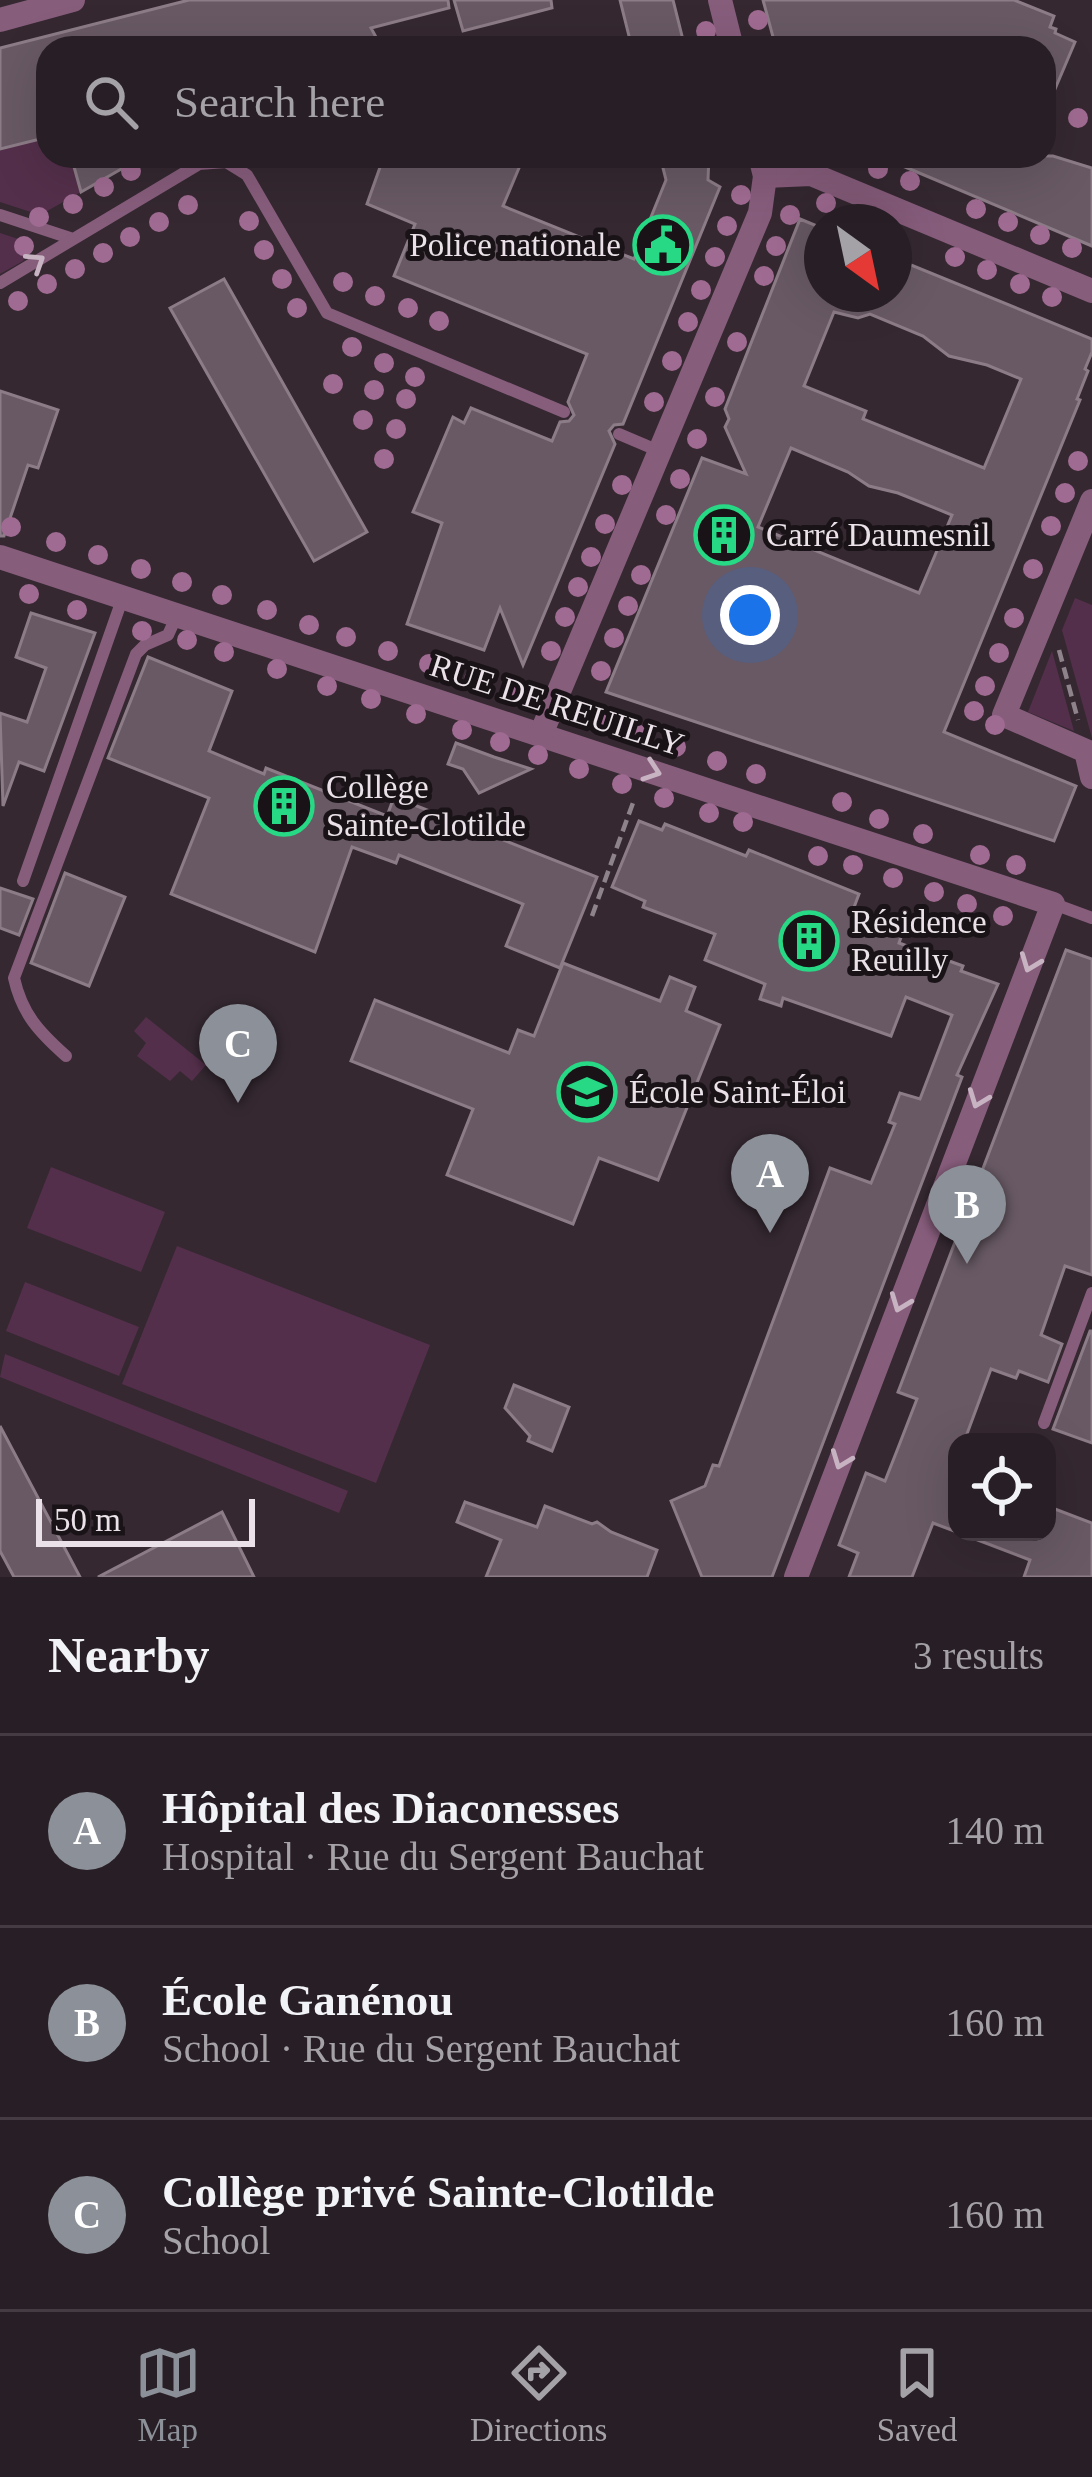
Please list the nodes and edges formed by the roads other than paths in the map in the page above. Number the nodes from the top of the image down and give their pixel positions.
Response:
1 (74, 0) edge
2 (720, 0) edge
3 (0, 20) edge
4 (729, 36) edge
5 (192, 168) edge
6 (235, 168) edge
7 (762, 168) edge
8 (774, 168) edge
9 (0, 215) edge
10 (70, 238) junction
11 (0, 283) edge
12 (1092, 291) edge
13 (564, 412) dead end
14 (619, 434) dead end
15 (660, 451) junction
16 (1092, 501) edge
17 (0, 557) edge
18 (123, 597) junction
19 (178, 615) junction
20 (541, 734) junction
21 (1092, 778) edge
22 (23, 881) dead end
23 (1053, 904) junction
24 (1092, 918) edge
25 (66, 1056) dead end
26 (1092, 1293) edge
27 (1044, 1423) dead end
28 (796, 1577) edge

1 - 3 street
2 - 4 street
5 - 10 lane
6 - 13 lane
7 - 15 street
8 - 12 street
9 - 10 lane
11 -> 10 lane
14 - 15 lane
15 - 20 street
16 - 21 street
17 - 18 street, RUE DE REUILLY
18 - 19 street, RUE DE REUILLY
18 - 22 lane
19 - 20 street, RUE DE REUILLY
19 - 25 lane
20 -> 23 street, RUE DE REUILLY
23 - 24 lane, RUE DE REUILLY
23 -> 28 street
26 - 27 lane

